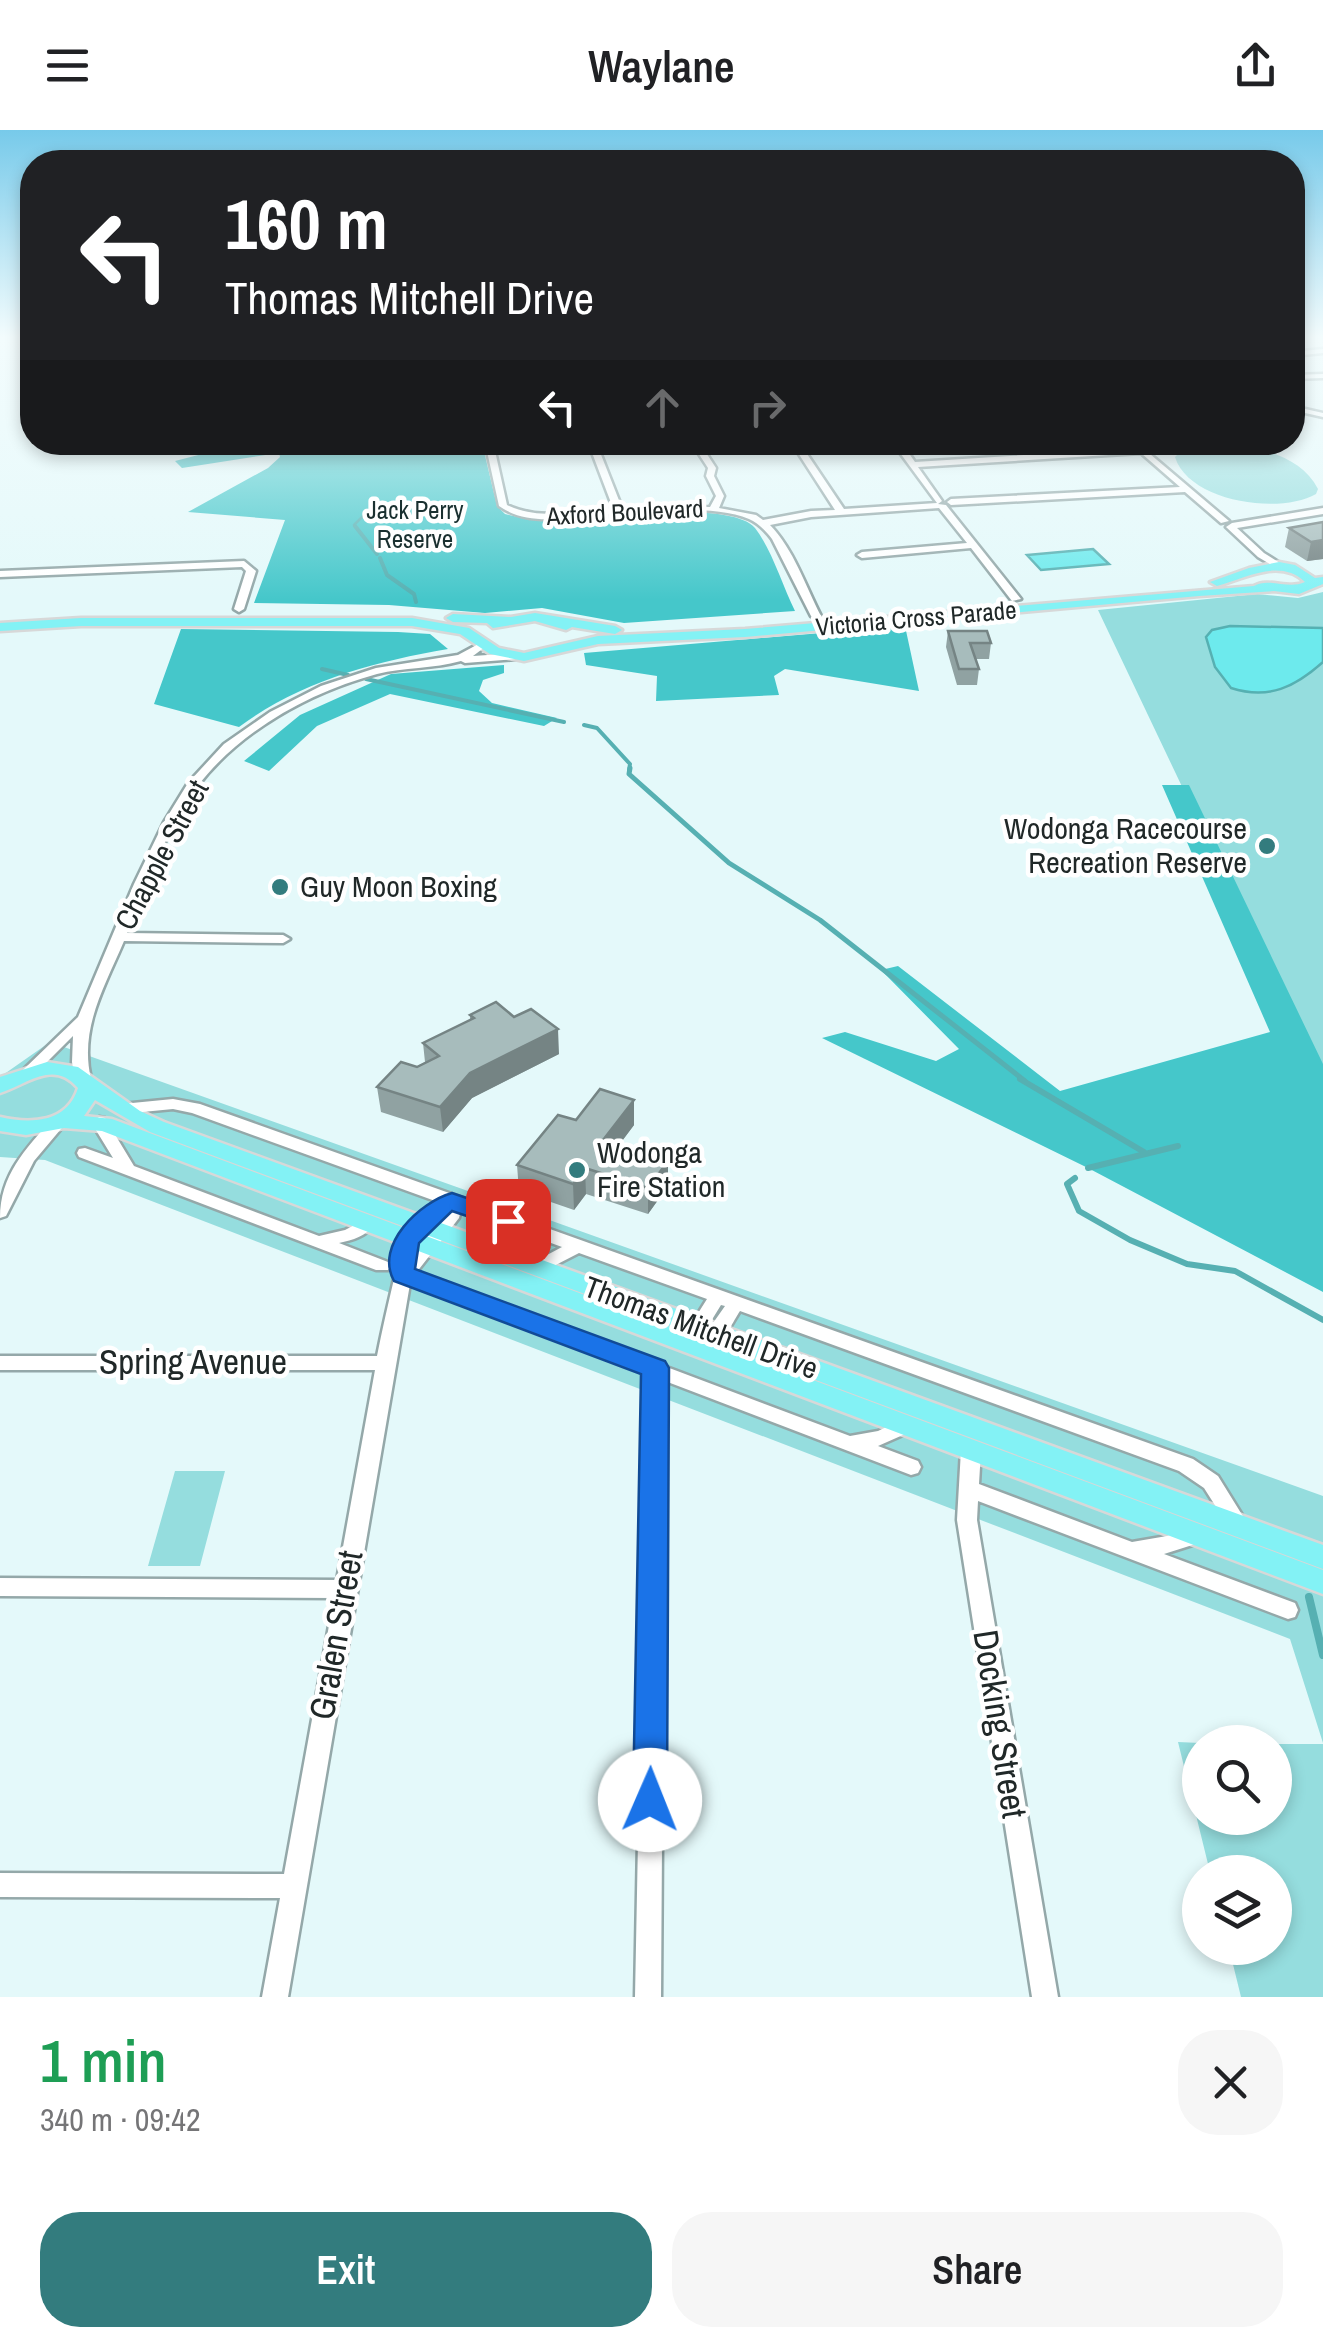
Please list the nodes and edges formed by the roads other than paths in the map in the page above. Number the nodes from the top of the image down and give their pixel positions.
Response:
1 (492, 455) edge
2 (597, 455) edge
3 (704, 455) edge
4 (804, 455) edge
5 (906, 455) edge
6 (1032, 455) edge
7 (1148, 455) edge
8 (914, 465) junction
9 (1185, 490) junction
10 (942, 504) junction
11 (714, 508) junction
12 (1323, 511) edge
13 (619, 512) junction
14 (841, 512) junction
15 (764, 523) junction
16 (1222, 523) junction
17 (975, 545) junction
18 (862, 555) dead end
19 (1323, 566) edge
20 (1284, 567) junction
21 (1252, 570) junction
22 (0, 574) edge
23 (1317, 580) edge
24 (1269, 589) junction
25 (1016, 599) junction
26 (975, 607) junction
27 (239, 609) junction
28 (0, 618) edge
29 (506, 619) junction
30 (554, 620) junction
31 (819, 621) junction
32 (0, 627) edge
33 (484, 644) junction
34 (564, 647) junction
35 (516, 656) junction
36 (439, 661) junction
37 (119, 937) junction
38 (284, 938) dead end
39 (86, 1015) junction
40 (0, 1070) edge
41 (29, 1072) junction
42 (85, 1082) junction
43 (0, 1086) edge
44 (122, 1109) junction
45 (60, 1122) junction
46 (99, 1122) junction
47 (0, 1124) edge
48 (85, 1153) dead end
49 (130, 1170) junction
50 (452, 1202) junction
51 (0, 1212) edge
52 (368, 1215) junction
53 (424, 1235) junction
54 (317, 1242) junction
55 (577, 1246) junction
56 (382, 1266) dead end
57 (538, 1267) junction
58 (492, 1271) junction
59 (404, 1275) junction
60 (727, 1301) junction
61 (702, 1338) junction
62 (0, 1362) edge
63 (386, 1363) junction
64 (656, 1368) junction
65 (892, 1399) junction
66 (905, 1426) junction
67 (970, 1439) junction
68 (843, 1442) junction
69 (910, 1467) dead end
70 (967, 1488) junction
71 (1239, 1526) junction
72 (1198, 1535) junction
73 (1129, 1550) junction
74 (1323, 1557) edge
75 (1323, 1582) edge
76 (0, 1587) edge
77 (344, 1589) junction
78 (1288, 1610) dead end
79 (0, 1885) edge
80 (292, 1886) junction
81 (275, 1997) edge
82 (648, 1997) edge
83 (1044, 1997) edge

1 - 13 street, Axford Boulevard
2 - 13 street
3 - 11 street
4 - 14 street
5 - 8 street
6 - 8 street
7 - 9 street
8 - 10 street
9 - 10 street
9 - 16 street
10 - 14 street
10 - 17 street
11 - 13 street, Axford Boulevard
11 - 15 street, Axford Boulevard
12 - 16 street
14 - 15 street
15 - 31 street
16 - 20 street
16 - 21 street
17 - 18 street
17 - 25 street
19 - 20 main road
20 - 21 main road, Victoria Cross Parade
20 - 23 main road
21 - 24 main road
21 - 25 main road, Victoria Cross Parade
22 - 27 street
23 - 24 main road, Victoria Cross Parade
24 - 26 main road, Victoria Cross Parade
25 - 26 main road, Victoria Cross Parade
26 - 31 main road, Victoria Cross Parade
27 - 28 main road
27 - 29 main road
29 - 30 main road, Victoria Cross Parade
29 - 33 main road
30 - 31 main road, Victoria Cross Parade
30 - 34 main road
31 - 34 main road, Victoria Cross Parade
32 - 33 main road
33 - 35 main road
33 - 36 street, Chapple Street
34 - 35 main road, Victoria Cross Parade
35 - 36 street, Chapple Street
36 - 37 street, Chapple Street
37 - 38 street
37 - 39 street, Chapple Street
39 - 41 street, Chapple Street
39 - 42 street, Chapple Street
40 - 41 main road
41 - 42 main road
41 - 43 main road
42 - 44 main road, Thomas Mitchell Drive
42 - 45 main road
44 - 50 street
44 - 52 main road, Thomas Mitchell Drive
45 - 46 main road, Thomas Mitchell Drive
45 - 47 main road, Thomas Mitchell Drive
45 - 51 street
46 - 49 street
46 - 52 main road, Thomas Mitchell Drive
48 - 49 street
49 - 54 street
50 - 53 street, Gralen Street
50 - 55 street
52 - 53 main road, Thomas Mitchell Drive
52 - 54 street
53 - 57 main road, Thomas Mitchell Drive
53 - 58 main road, Thomas Mitchell Drive
53 - 59 street, Gralen Street
54 - 56 street
55 - 57 street
55 - 60 street
57 - 58 main road
57 - 61 main road, Thomas Mitchell Drive
58 - 61 main road, Thomas Mitchell Drive
59 - 63 street, Gralen Street
59 - 64 street, Thomas Mitchell Drive
60 - 61 street
60 - 71 street
61 - 65 main road, Thomas Mitchell Drive
61 - 66 main road, Thomas Mitchell Drive
62 - 63 street, Spring Avenue
63 - 77 street, Gralen Street
64 - 68 street, Thomas Mitchell Drive
64 - 82 street
65 - 66 main road
65 - 67 main road, Thomas Mitchell Drive
66 - 67 main road, Thomas Mitchell Drive
66 - 68 street
67 - 70 street, Docking Street
67 - 71 main road, Thomas Mitchell Drive
67 - 72 main road, Thomas Mitchell Drive
68 - 69 street, Thomas Mitchell Drive
70 - 73 street
70 - 83 street, Docking Street
71 - 74 main road, Thomas Mitchell Drive
72 - 73 street
72 - 75 main road, Thomas Mitchell Drive
73 - 78 street
76 - 77 street
77 - 80 street, Gralen Street
79 - 80 street
80 - 81 street, Gralen Street

